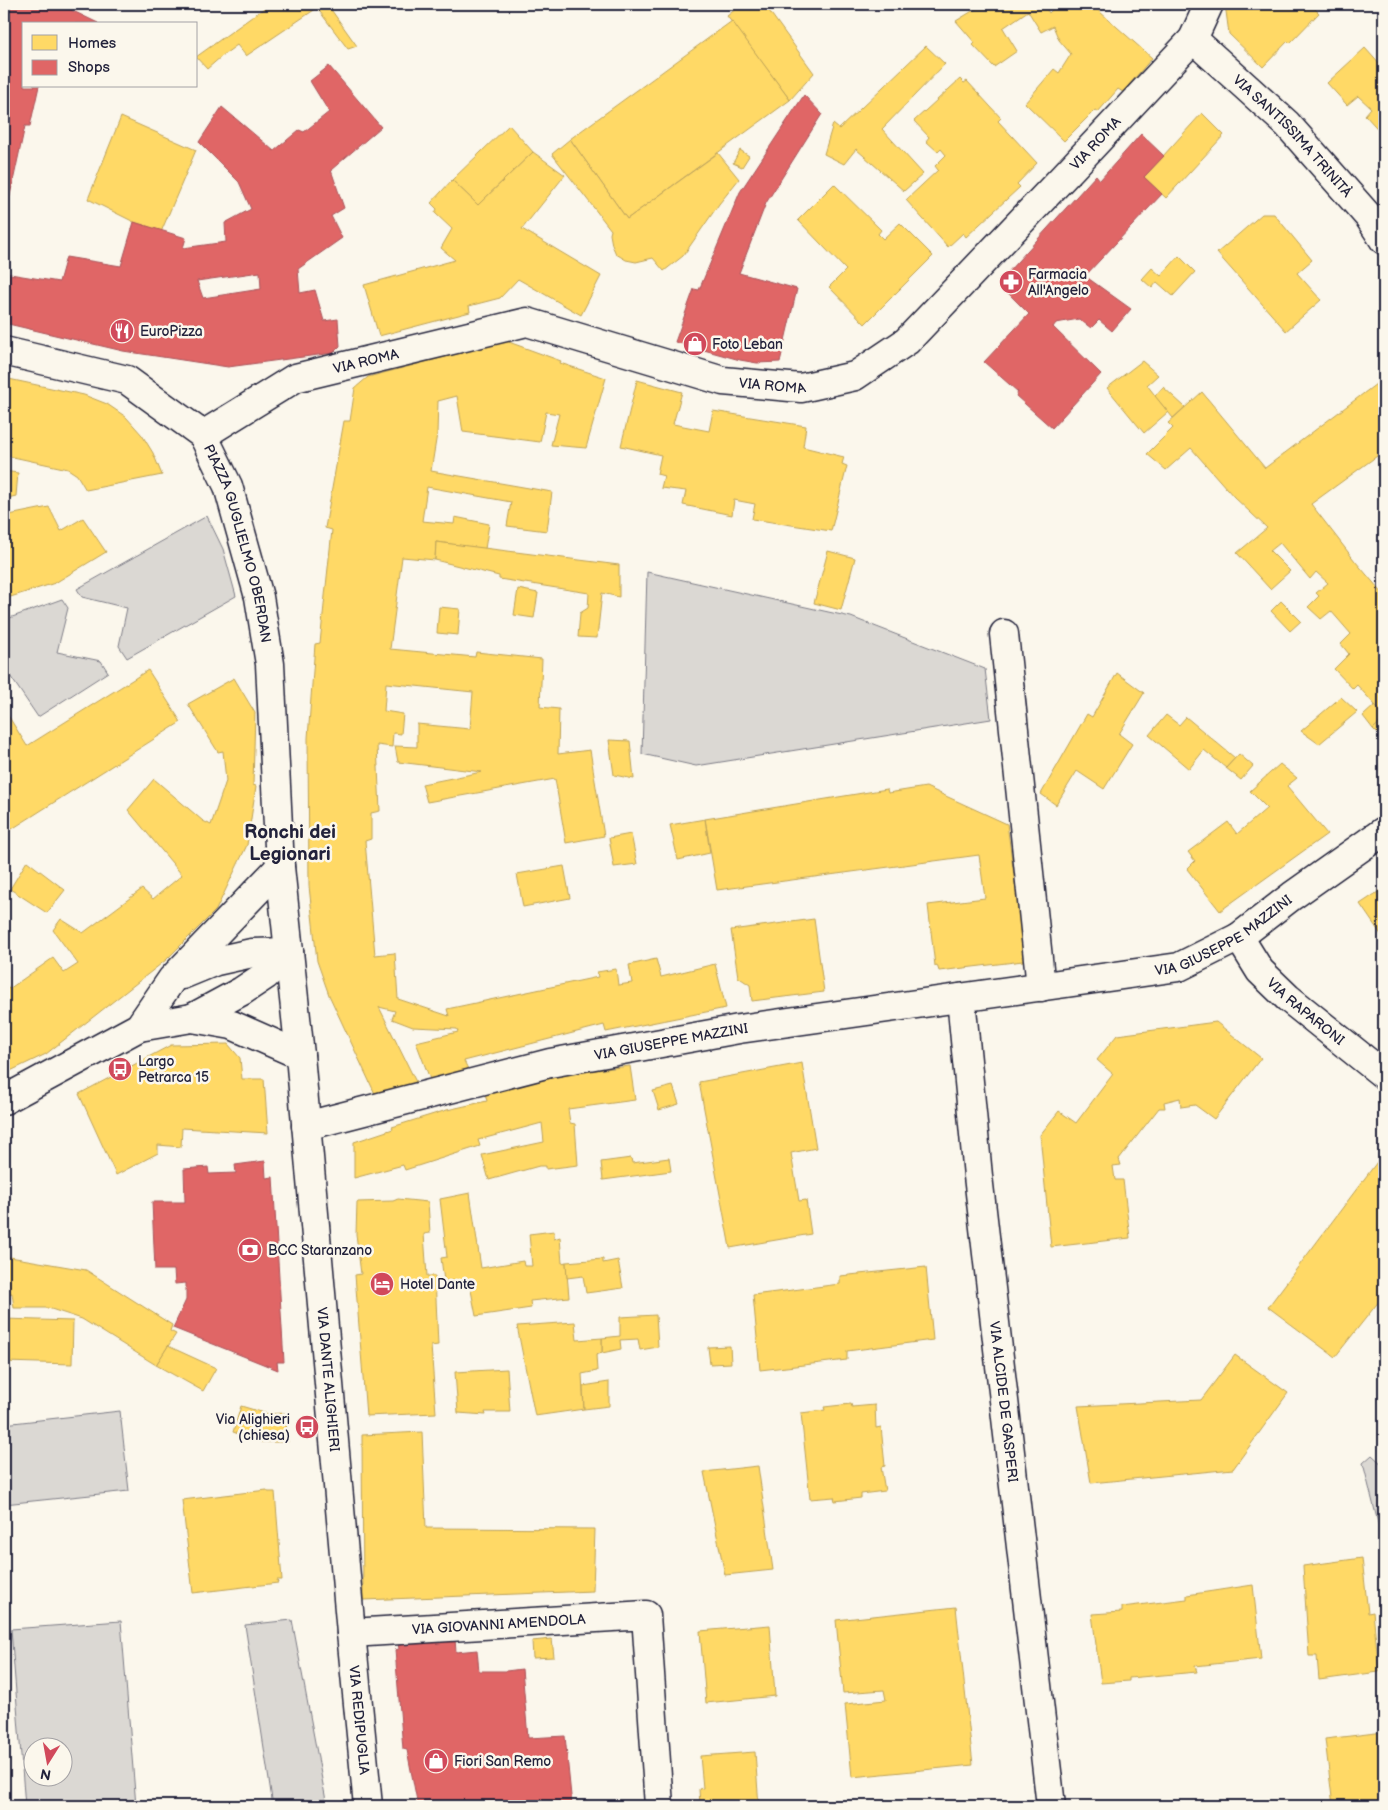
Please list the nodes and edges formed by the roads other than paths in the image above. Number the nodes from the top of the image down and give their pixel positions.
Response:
1 (1208, 4) edge
2 (1193, 39) junction
3 (1384, 240) edge
4 (4, 351) edge
5 (203, 434) junction
6 (1004, 634) dead end
7 (1384, 831) edge
8 (280, 867) junction
9 (1239, 937) junction
10 (289, 952) junction
11 (172, 980) junction
12 (1041, 987) junction
13 (960, 998) junction
14 (192, 1018) junction
15 (139, 1026) junction
16 (300, 1055) junction
17 (1384, 1075) edge
18 (4, 1100) edge
19 (306, 1126) junction
20 (350, 1633) junction
21 (368, 1806) edge
22 (659, 1806) edge
23 (1051, 1806) edge

1 - 2 street, VIA ROMA
2 - 3 street, VIA SANTISSIMA TRINITÀ
2 - 5 street, VIA ROMA
4 - 5 street, PIAZZA GUGLIELMO OBERDAN
5 - 8 street, PIAZZA GUGLIELMO OBERDAN
6 - 12 street
7 - 9 street, VIA GIUSEPPE MAZZINI
8 - 10 street, VIA DANTE ALIGHIERI
8 - 11 street
9 - 12 street, VIA GIUSEPPE MAZZINI
9 - 17 street, VIA RAPARONI
10 - 11 street
10 - 14 street
10 - 16 street, VIA DANTE ALIGHIERI
11 - 15 street
12 - 13 street, VIA GIUSEPPE MAZZINI
13 - 19 street, VIA GIUSEPPE MAZZINI
13 - 23 street, VIA ALCIDE DE GASPERI
14 - 15 street
14 - 16 street
15 - 18 street
16 - 19 street, VIA DANTE ALIGHIERI
19 - 20 street, VIA DANTE ALIGHIERI
20 - 21 street, VIA REDIPUGLIA
20 - 22 street, VIA GIOVANNI AMENDOLA

